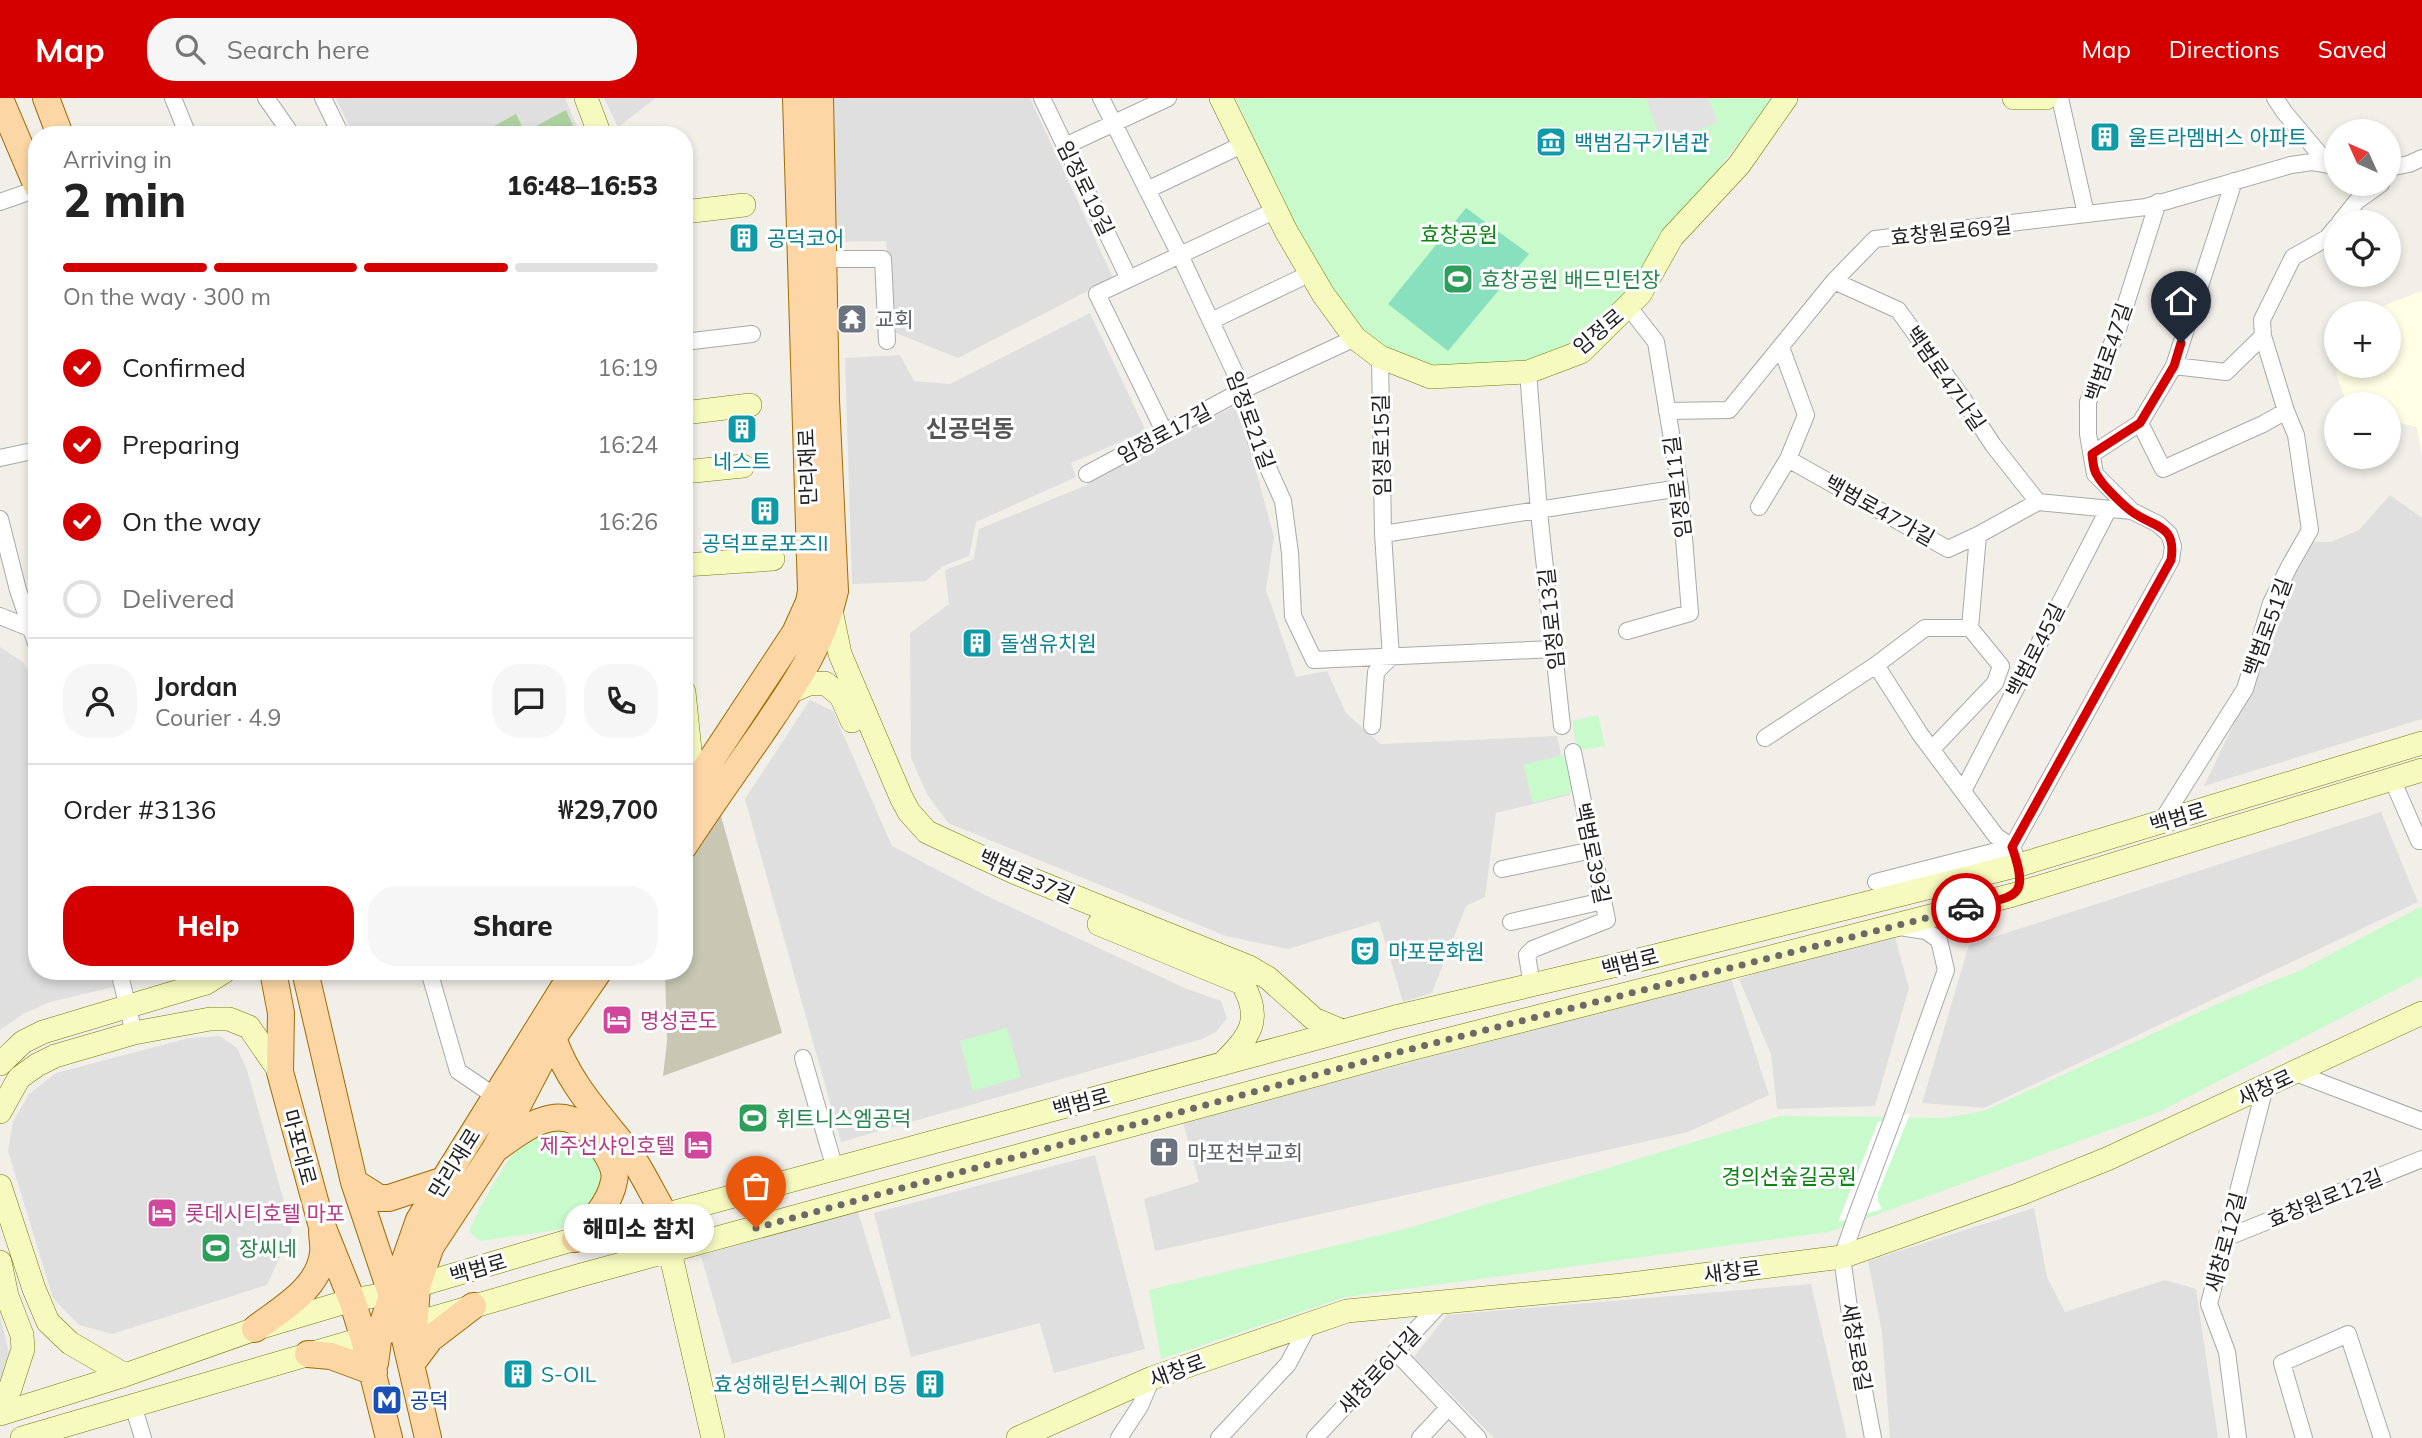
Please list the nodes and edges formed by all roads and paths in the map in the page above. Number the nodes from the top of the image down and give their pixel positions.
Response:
1 (46, 98) edge
2 (173, 98) edge
3 (266, 98) edge
4 (323, 98) edge
5 (586, 98) edge
6 (796, 98) edge
7 (820, 98) edge
8 (1042, 98) edge
9 (1101, 98) edge
10 (1168, 98) edge
11 (1221, 98) edge
12 (1786, 98) edge
13 (2014, 98) edge
14 (2046, 98) edge
15 (2060, 98) edge
16 (2276, 98) edge
17 (0, 99) edge
18 (1114, 124) junction
19 (57, 126) edge
20 (184, 126) edge
21 (286, 126) edge
22 (337, 126) edge
23 (597, 126) edge
24 (1244, 144) junction
25 (1065, 146) junction
26 (2324, 156) edge
27 (2324, 164) edge
28 (28, 166) edge
29 (2234, 181) junction
30 (1147, 190) junction
31 (28, 191) edge
32 (811, 193) junction
33 (2364, 196) edge
34 (0, 202) edge
35 (2158, 202) junction
36 (744, 205) dead end
37 (1276, 210) junction
38 (2350, 210) edge
39 (693, 211) edge
40 (2086, 214) junction
41 (2324, 240) edge
42 (1180, 255) junction
43 (823, 259) junction
44 (1311, 273) junction
45 (1129, 279) junction
46 (1834, 281) junction
47 (1628, 306) junction
48 (1211, 321) junction
49 (752, 334) dead end
50 (2263, 336) junction
51 (1355, 338) junction
52 (693, 341) edge
53 (887, 341) dead end
54 (1781, 347) junction
55 (1380, 357) junction
56 (2174, 366) junction
57 (1528, 372) junction
58 (1243, 390) junction
59 (750, 405) dead end
60 (1667, 411) junction
61 (2286, 411) junction
62 (693, 412) edge
63 (2140, 423) junction
64 (1165, 433) junction
65 (28, 452) edge
66 (2092, 454) junction
67 (0, 458) edge
68 (1788, 458) junction
69 (743, 466) dead end
70 (693, 471) edge
71 (1087, 474) dead end
72 (1680, 488) junction
73 (2038, 502) junction
74 (1759, 507) dead end
75 (2108, 510) junction
76 (1539, 512) junction
77 (2132, 512) junction
78 (0, 519) edge
79 (1383, 534) junction
80 (1978, 536) junction
81 (773, 559) dead end
82 (693, 564) edge
83 (823, 572) junction
84 (831, 610) junction
85 (28, 614) edge
86 (0, 616) edge
87 (28, 626) edge
88 (1970, 628) junction
89 (1627, 631) dead end
90 (1554, 649) junction
91 (1391, 657) junction
92 (1876, 665) junction
93 (790, 692) junction
94 (1372, 726) dead end
95 (1562, 726) dead end
96 (1765, 738) dead end
97 (2422, 743) edge
98 (1932, 750) junction
99 (1573, 752) dead end
100 (693, 761) edge
101 (704, 769) junction
102 (2422, 770) edge
103 (2392, 779) junction
104 (693, 787) edge
105 (1963, 791) junction
106 (2161, 822) junction
107 (693, 833) edge
108 (2419, 841) dead end
109 (1593, 850) junction
110 (2016, 856) junction
111 (1502, 869) dead end
112 (1876, 882) dead end
113 (2013, 895) junction
114 (1603, 901) junction
115 (1974, 906) junction
116 (1511, 922) dead end
117 (1895, 926) junction
118 (1939, 940) junction
119 (121, 980) edge
120 (212, 980) edge
121 (275, 980) edge
122 (307, 980) edge
123 (432, 980) edge
124 (568, 980) edge
125 (593, 980) edge
126 (1532, 986) junction
127 (127, 1006) junction
128 (2422, 1013) edge
129 (1395, 1017) junction
130 (1342, 1031) junction
131 (134, 1034) junction
132 (553, 1038) junction
133 (1407, 1050) junction
134 (803, 1058) dead end
135 (0, 1064) edge
136 (1222, 1064) junction
137 (280, 1072) junction
138 (2296, 1073) junction
139 (2265, 1087) junction
140 (496, 1097) junction
141 (0, 1112) edge
142 (1020, 1119) junction
143 (2422, 1121) edge
144 (495, 1149) junction
145 (1032, 1153) junction
146 (2422, 1159) edge
147 (835, 1169) junction
148 (444, 1180) junction
149 (354, 1182) junction
150 (0, 1186) edge
151 (664, 1215) junction
152 (321, 1223) junction
153 (2228, 1237) junction
154 (575, 1239) junction
155 (670, 1252) junction
156 (1842, 1256) junction
157 (0, 1262) edge
158 (417, 1286) junction
159 (392, 1293) junction
160 (352, 1300) junction
161 (1442, 1302) junction
162 (473, 1306) junction
163 (1309, 1324) junction
164 (255, 1329) junction
165 (390, 1331) junction
166 (1396, 1352) junction
167 (308, 1354) junction
168 (412, 1363) junction
169 (374, 1372) junction
170 (125, 1375) junction
171 (1152, 1378) junction
172 (133, 1405) junction
173 (1449, 1407) junction
174 (0, 1408) edge
175 (0, 1414) edge
176 (22, 1438) edge
177 (143, 1438) edge
178 (389, 1438) edge
179 (428, 1438) edge
180 (713, 1438) edge
181 (1018, 1438) edge
182 (1119, 1438) edge
183 (1219, 1438) edge
184 (1315, 1438) edge
185 (1420, 1438) edge
186 (1478, 1438) edge
187 (1873, 1438) edge
188 (2238, 1438) edge
189 (2304, 1438) edge
190 (2382, 1438) edge

1 - 19 main road
2 - 20 street
3 - 21 street
4 - 22 street
5 - 23 main road
6 - 32 main road, 만리재로
7 - 32 main road, 만리재로
8 - 25 street, 임정로19길
9 - 18 street, 임정로21길
10 - 18 street
11 - 24 main road, 임정로
12 - 47 main road, 임정로
13 - 14 main road
15 - 40 street
16 - 26 street, 효창원로69길
17 - 28 main road
18 - 25 street
18 - 30 street, 임정로21길
24 - 30 street
24 - 37 main road, 임정로
25 - 45 street, 임정로19길
27 - 29 street, 효창원로69길
29 - 35 street, 효창원로69길
29 - 56 street
30 - 42 street, 임정로21길
31 - 34 street
32 - 43 main road, 만리재로
32 - 83 main road, 만리재로
33 - 38 street
35 - 40 street, 효창원로69길
35 - 66 street, 백범로47길
36 - 39 main road
37 - 42 street
37 - 44 main road, 임정로
40 - 46 street, 효창원로69길
41 - 50 street
42 - 45 street
42 - 48 street, 임정로21길
43 - 53 street
43 - 83 main road, 만리재로
44 - 48 street
44 - 51 main road, 임정로
45 - 64 street
46 - 54 street, 효창원로69길
46 - 73 street, 백범로47나길
47 - 57 main road, 임정로
47 - 60 street, 임정로11길
48 - 58 street, 임정로21길
49 - 52 street
50 - 56 street
50 - 61 street, 백범로51길
51 - 55 main road, 임정로
51 - 58 street, 임정로17길
54 - 60 street, 효창원로69길
54 - 68 street
55 - 57 main road, 임정로
55 - 79 street, 임정로15길
56 - 63 street
57 - 76 street, 임정로13길
58 - 64 street, 임정로17길
58 - 91 street, 임정로21길
59 - 62 main road
60 - 72 street, 임정로11길
61 - 63 street
61 - 106 street, 백범로51길
63 - 66 street
64 - 71 street, 임정로17길
65 - 67 street
66 - 77 street, 백범로47길
68 - 74 street
68 - 80 street, 백범로47가길
69 - 70 main road
72 - 76 street
72 - 89 street, 임정로11길
73 - 75 street
73 - 80 street, 백범로47가길
75 - 77 street
75 - 105 street, 백범로45길
76 - 79 street
76 - 90 street, 임정로13길
77 - 110 street, 백범로47길
78 - 85 street
79 - 91 street, 임정로15길
80 - 88 street
81 - 82 main road
83 - 84 main road, 만리재로
83 - 101 main road, 만리재로
84 - 93 main road, 만리재로
84 - 130 main road, 백범로37길
86 - 87 street
88 - 92 street
88 - 98 street, 백범로45길
90 - 91 street
90 - 95 street, 임정로13길
91 - 94 street
92 - 96 street
92 - 98 street
93 - 107 main road, 만리재로
93 - 136 main road, 백범로37길
97 - 106 main road, 백범로
98 - 105 street
99 - 109 street, 백범로39길
100 - 101 main road
101 - 104 main road, 만리재로
102 - 103 main road, 백범로
103 - 108 street
103 - 113 main road, 백범로
105 - 110 street
106 - 110 main road, 백범로
109 - 111 street
109 - 114 street, 백범로39길
110 - 112 street
110 - 113 main road
110 - 126 main road, 백범로
113 - 115 main road, 백범로
114 - 116 street
114 - 126 street, 백범로39길
115 - 117 main road, 백범로
115 - 118 street, 백범로
117 - 118 street, 백범로
117 - 133 main road, 백범로
118 - 156 street, bridge
119 - 127 street
120 - 127 main road
121 - 137 main road, 마포대로
122 - 149 main road, 마포대로
123 - 140 street
124 - 140 main road, 만리재로
125 - 132 main road, 만리재로
126 - 129 main road, 백범로
127 - 131 street
127 - 135 main road
128 - 138 main road, 새창로
129 - 130 main road, 백범로
129 - 133 main road
130 - 136 main road, 백범로
131 - 137 main road
131 - 141 main road
132 - 144 main road, 만리재로
132 - 151 main road
133 - 145 main road, 백범로
134 - 147 street
136 - 142 main road, 백범로
137 - 152 main road, 마포대로
138 - 139 main road, 새창로
138 - 143 street
139 - 153 street, 새창로12길
139 - 156 main road, 새창로
140 - 148 main road, 만리재로
142 - 145 main road
142 - 147 main road, 백범로
144 - 154 main road
144 - 158 main road, 만리재로
145 - 155 main road, 백범로
146 - 153 street, 효창원로12길
147 - 151 main road, 백범로
148 - 149 main road
148 - 159 main road, 만리재로
149 - 159 main road, 마포대로
150 - 170 main road
151 - 154 main road, 백범로
152 - 160 main road, 마포대로
152 - 164 main road
153 - 188 street, 새창로12길
154 - 158 main road, 백범로
155 - 162 main road, 백범로
155 - 180 main road
156 - 161 main road, 새창로
156 - 187 street, 새창로8길
157 - 174 main road
158 - 159 main road, 백범로
158 - 165 main road, 만리재로
159 - 160 main road, 백범로
159 - 165 main road, 마포대로
160 - 164 main road, 백범로
160 - 165 main road, 마포대로
161 - 163 main road, 새창로
161 - 166 street, 새창로6나길
162 - 165 main road, 백범로
162 - 168 main road
163 - 171 main road, 새창로
163 - 183 street
164 - 170 main road, 백범로
165 - 167 main road, 백범로
165 - 168 main road, 마포대로
165 - 169 main road, 마포대로
166 - 173 street
166 - 184 street, 새창로6나길
167 - 169 main road
167 - 172 main road, 백범로
168 - 179 main road, 마포대로
169 - 178 main road, 마포대로
170 - 175 main road, 백범로
171 - 181 main road, 새창로
171 - 182 street
172 - 176 main road, 백범로
172 - 177 street
173 - 185 street
173 - 186 street
189 - 190 street

